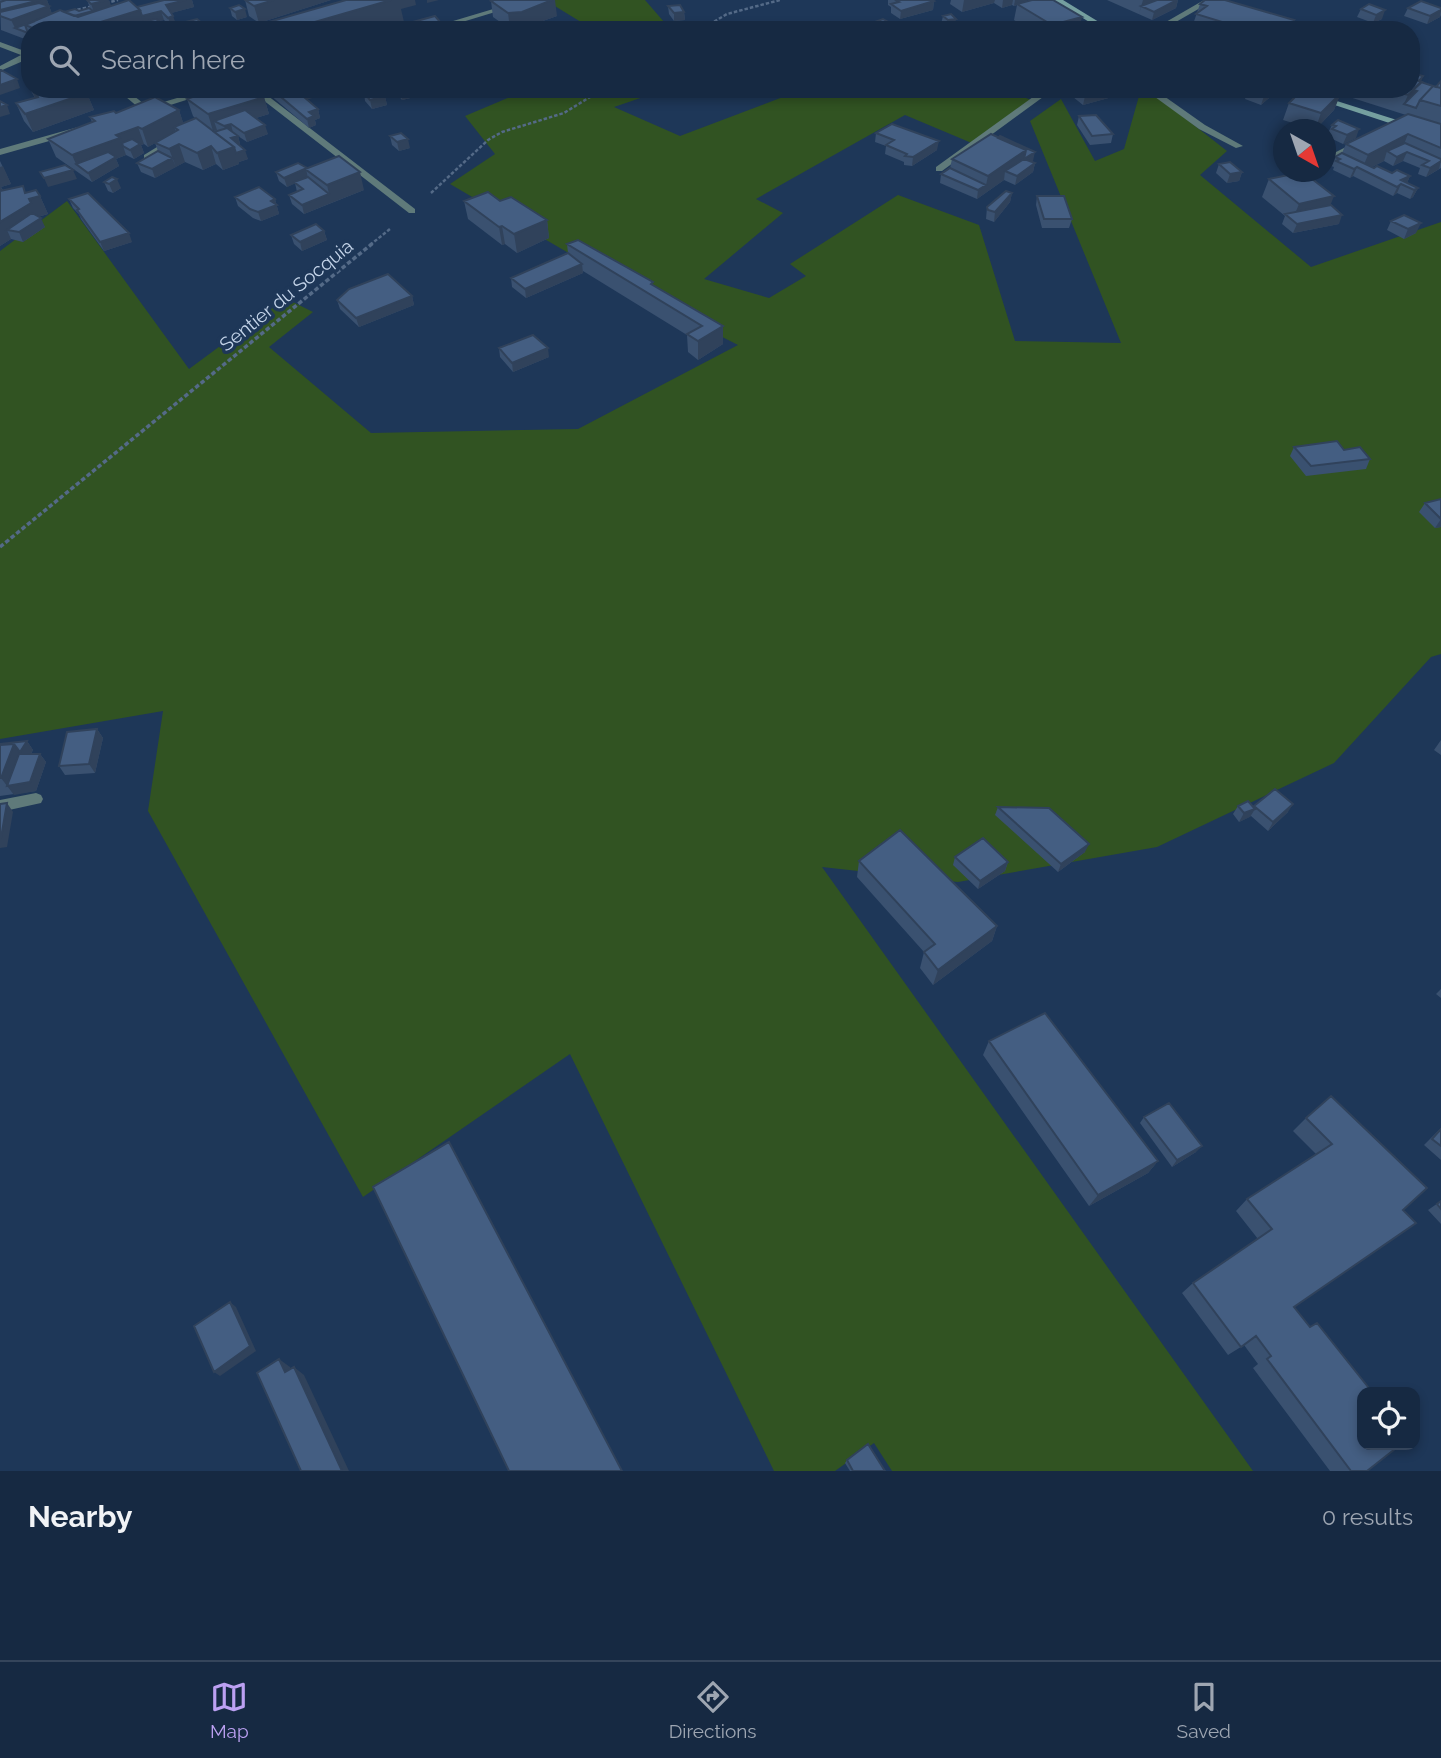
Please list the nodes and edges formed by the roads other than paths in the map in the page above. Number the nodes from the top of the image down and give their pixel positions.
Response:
1 (531, 0) edge
2 (1058, 0) edge
3 (1210, 0) edge
4 (458, 21) edge
5 (1093, 21) edge
6 (1172, 21) edge
7 (0, 44) edge
8 (21, 52) edge
9 (21, 59) edge
10 (0, 69) edge
11 (132, 98) edge
12 (185, 98) edge
13 (265, 98) edge
14 (1038, 98) edge
15 (1161, 98) edge
16 (1319, 98) edge
17 (163, 104) junction
18 (145, 110) junction
19 (174, 112) edge
20 (132, 114) edge
21 (1401, 124) junction
22 (83, 128) edge
23 (1388, 130) edge
24 (187, 133) edge
25 (1441, 137) edge
26 (1363, 142) edge
27 (1239, 146) dead end
28 (0, 152) edge
29 (1336, 155) edge
30 (147, 157) edge
31 (939, 169) dead end
32 (412, 211) road end
33 (36, 799) dead end
34 (0, 806) edge

1 - 4 street
2 - 5 street
3 - 6 street
7 - 8 street
9 - 10 street
11 - 18 street
12 - 17 street
13 - 32 street
14 - 31 street
15 - 27 street
16 - 21 street
17 - 18 street
17 - 19 street
18 - 20 street
21 - 23 street
21 - 25 street
22 - 28 street
24 - 30 street
26 - 29 street
33 - 34 street

